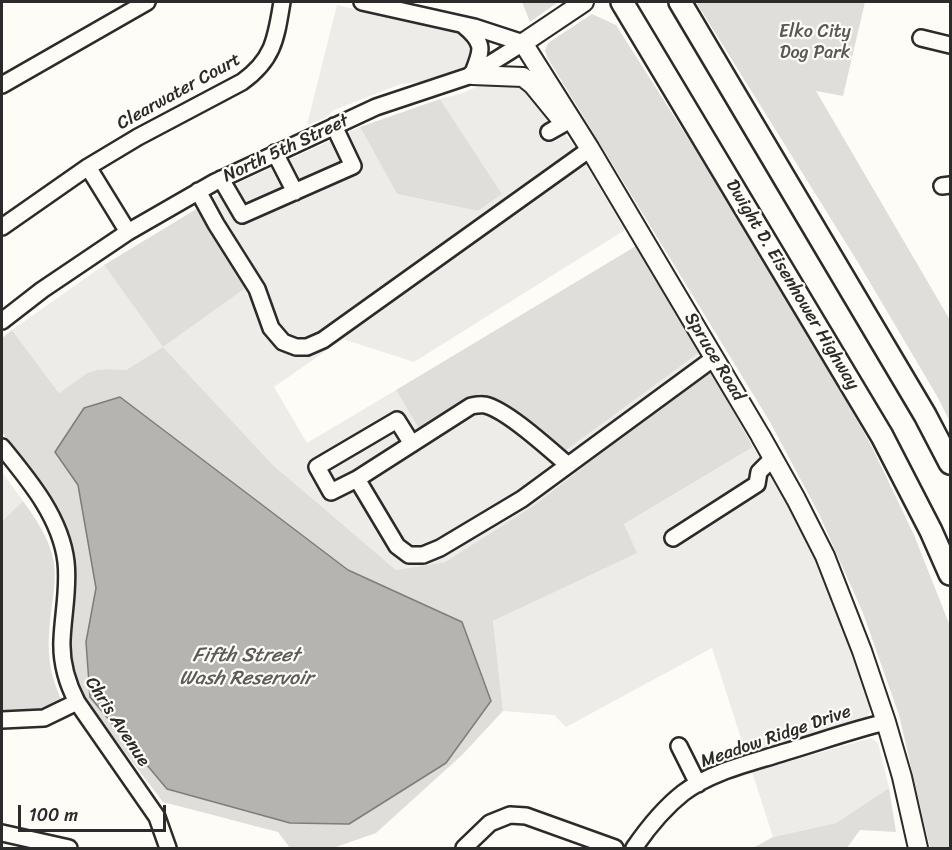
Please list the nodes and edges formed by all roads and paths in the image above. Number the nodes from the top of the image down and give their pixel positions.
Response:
1 (147, 2) edge
2 (282, 2) edge
3 (362, 2) edge
4 (584, 2) edge
5 (680, 2) edge
6 (627, 9) edge
7 (461, 23) junction
8 (921, 38) dead end
9 (524, 43) junction
10 (951, 45) edge
11 (472, 75) junction
12 (3, 82) edge
13 (334, 126) junction
14 (590, 149) junction
15 (275, 153) junction
16 (87, 167) junction
17 (221, 178) junction
18 (198, 191) junction
19 (295, 192) junction
20 (2, 227) edge
21 (128, 232) junction
22 (2, 321) edge
23 (714, 358) junction
24 (412, 444) junction
25 (2, 447) edge
26 (773, 458) junction
27 (951, 463) edge
28 (568, 465) junction
29 (357, 479) junction
30 (673, 538) dead end
31 (951, 574) edge
32 (77, 702) junction
33 (2, 720) edge
34 (886, 722) junction
35 (680, 746) dead end
36 (698, 784) junction
37 (2, 833) edge
38 (69, 849) edge
39 (168, 849) edge
40 (464, 849) edge
41 (615, 849) edge
42 (634, 849) edge
43 (918, 849) edge

1 - 12 street
2 - 16 street, Clearwater Court
3 - 7 street
4 - 9 main road, North 5th Street
5 - 27 highway
6 - 31 highway, Dwight D. Eisenhower Highway
7 - 9 street
7 - 11 street
8 - 10 street
9 - 11 street, North 5th Street
9 - 14 main road, Spruce Road
11 - 13 street, North 5th Street
11 - 14 main road
13 - 15 street, North 5th Street
13 - 19 street
14 - 18 street
14 - 23 main road, Spruce Road
15 - 17 street, North 5th Street
15 - 19 street
16 - 20 street, Clearwater Court
16 - 21 street
17 - 18 street, North 5th Street
17 - 19 street
18 - 21 street, North 5th Street
21 - 22 street, North 5th Street
23 - 26 main road, Spruce Road
23 - 28 street
24 - 28 street
24 - 29 street
24 - 29 street
25 - 32 street, Chris Avenue
26 - 30 street
26 - 34 main road, Spruce Road
28 - 29 street
32 - 33 street
32 - 39 street, Chris Avenue
34 - 36 street, Meadow Ridge Drive
34 - 43 main road, Spruce Road
35 - 36 street
36 - 42 street, Meadow Ridge Drive
37 - 38 street
40 - 41 street

